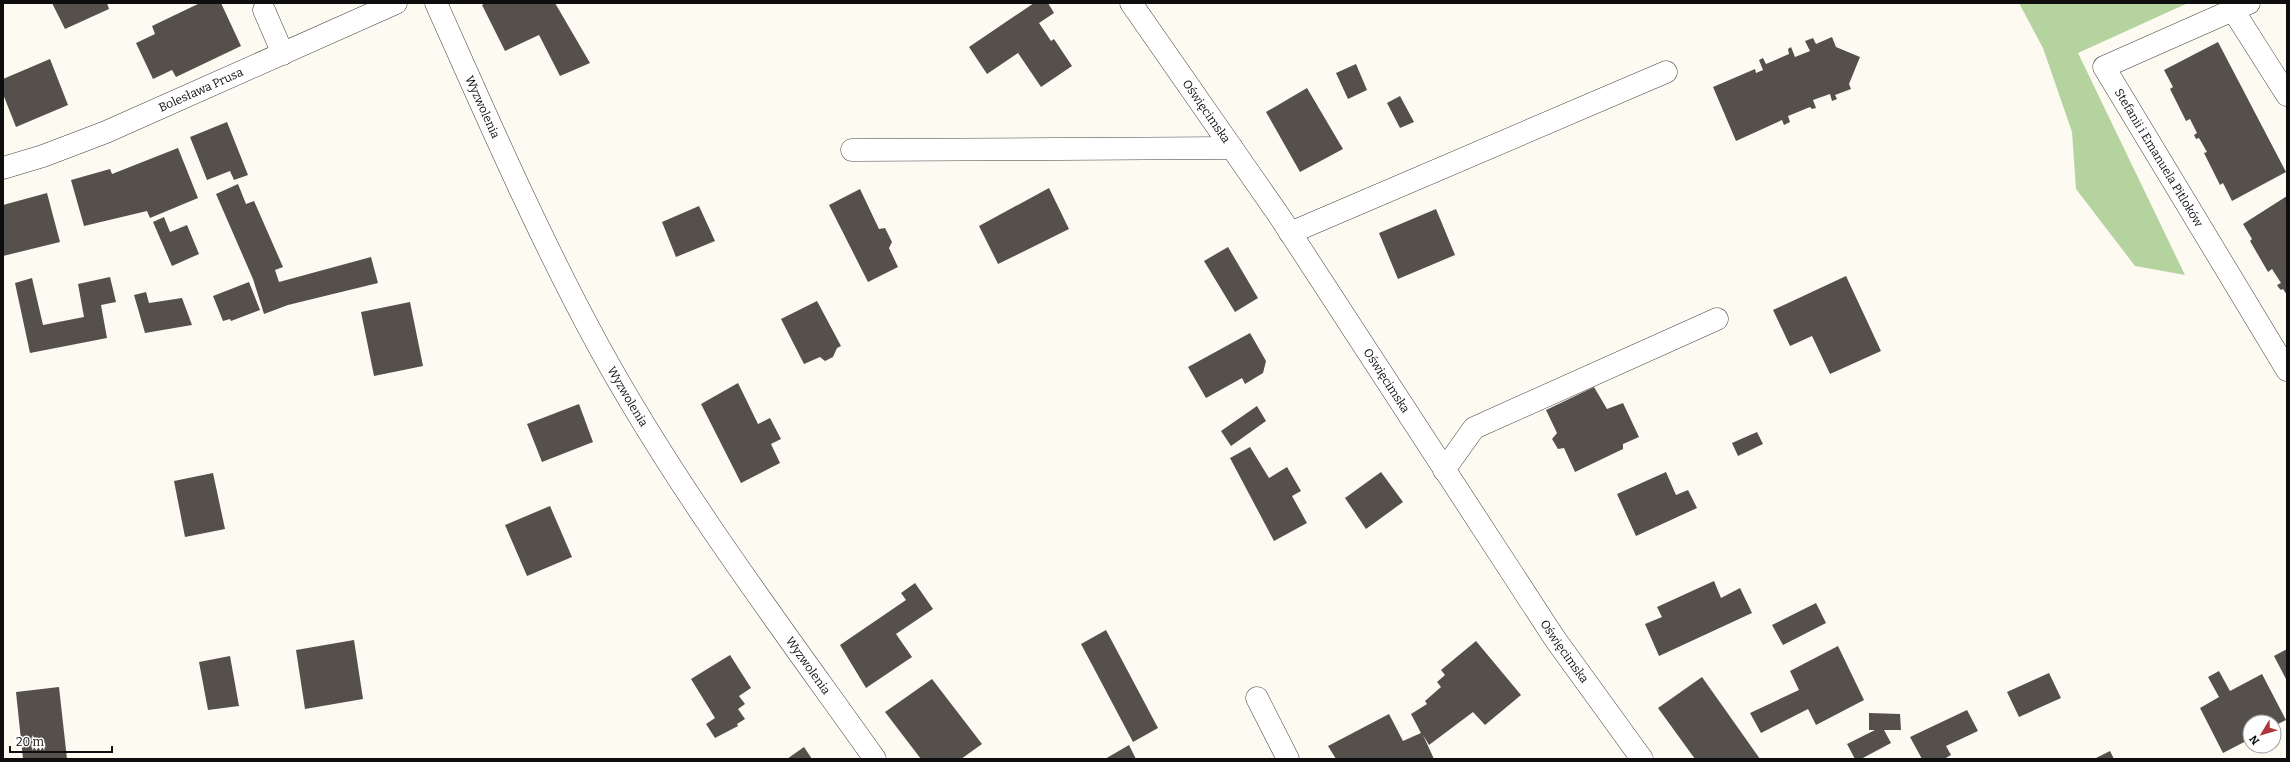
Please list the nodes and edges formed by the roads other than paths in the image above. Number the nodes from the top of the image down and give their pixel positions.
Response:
1 (396, 3) edge
2 (436, 3) edge
3 (1131, 3) edge
4 (2241, 7) edge
5 (264, 10) dead end
6 (284, 54) junction
7 (1666, 72) dead end
8 (2287, 95) edge
9 (1232, 148) junction
10 (852, 150) dead end
11 (3, 168) edge
12 (1290, 233) junction
13 (1717, 319) dead end
14 (2287, 370) edge
15 (1444, 470) junction
16 (1256, 698) dead end
17 (875, 759) edge
18 (1288, 759) edge
19 (1642, 759) edge

1 - 6 street, Bolesława Prusa
2 - 17 street, Wyzwolenia
3 - 9 street, Oświęcimska
4 - 8 street, Stefanii i Emanuela Pitloków
4 - 14 street, Stefanii i Emanuela Pitloków
5 - 6 street
6 - 11 street, Bolesława Prusa
7 - 12 street
9 - 10 street
9 - 12 street, Oświęcimska
12 - 15 street, Oświęcimska
13 - 15 street
15 - 19 street, Oświęcimska
16 - 18 street

